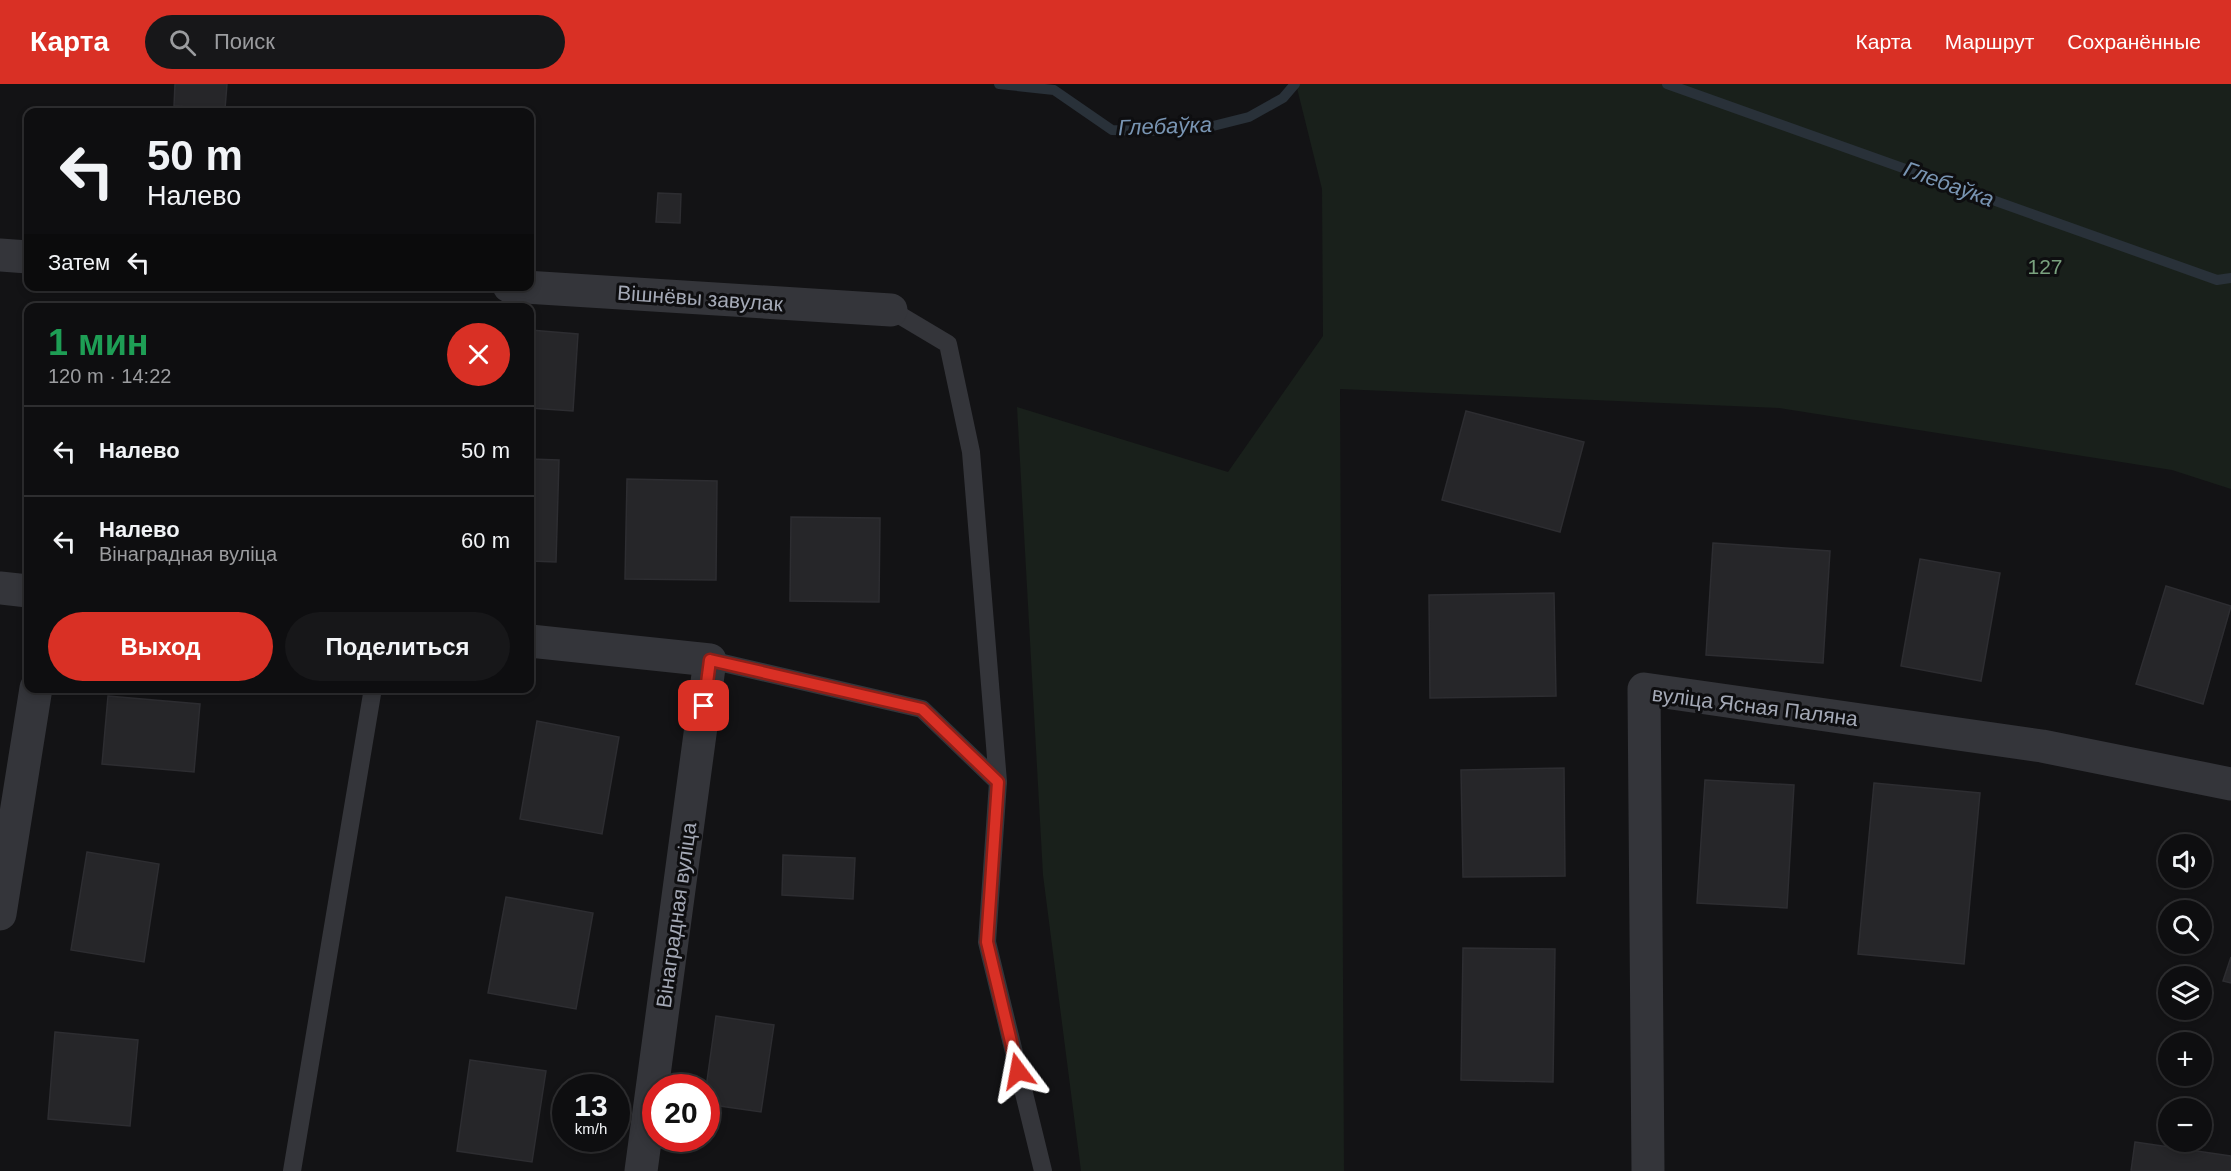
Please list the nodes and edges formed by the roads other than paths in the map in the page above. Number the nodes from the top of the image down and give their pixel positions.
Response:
1 (0, 255) edge
2 (24, 257) edge
3 (534, 288) edge
4 (891, 310) joint
5 (0, 588) edge
6 (24, 591) edge
7 (534, 641) edge
8 (710, 660) junction
9 (35, 693) edge
10 (372, 693) edge
11 (998, 782) junction
12 (2231, 784) edge
13 (0, 914) edge
14 (292, 1171) edge
15 (641, 1171) edge
16 (1043, 1171) edge
17 (1648, 1171) edge

1 - 2 street
3 - 4 street, Вішнёвы завулак
4 - 11 lane
5 - 6 street
7 - 8 street
8 - 11 lane
8 - 15 street, Вінаградная вуліца
9 - 13 street
10 - 14 lane
11 - 16 lane
12 - 17 street, вуліца Ясная Паляна

